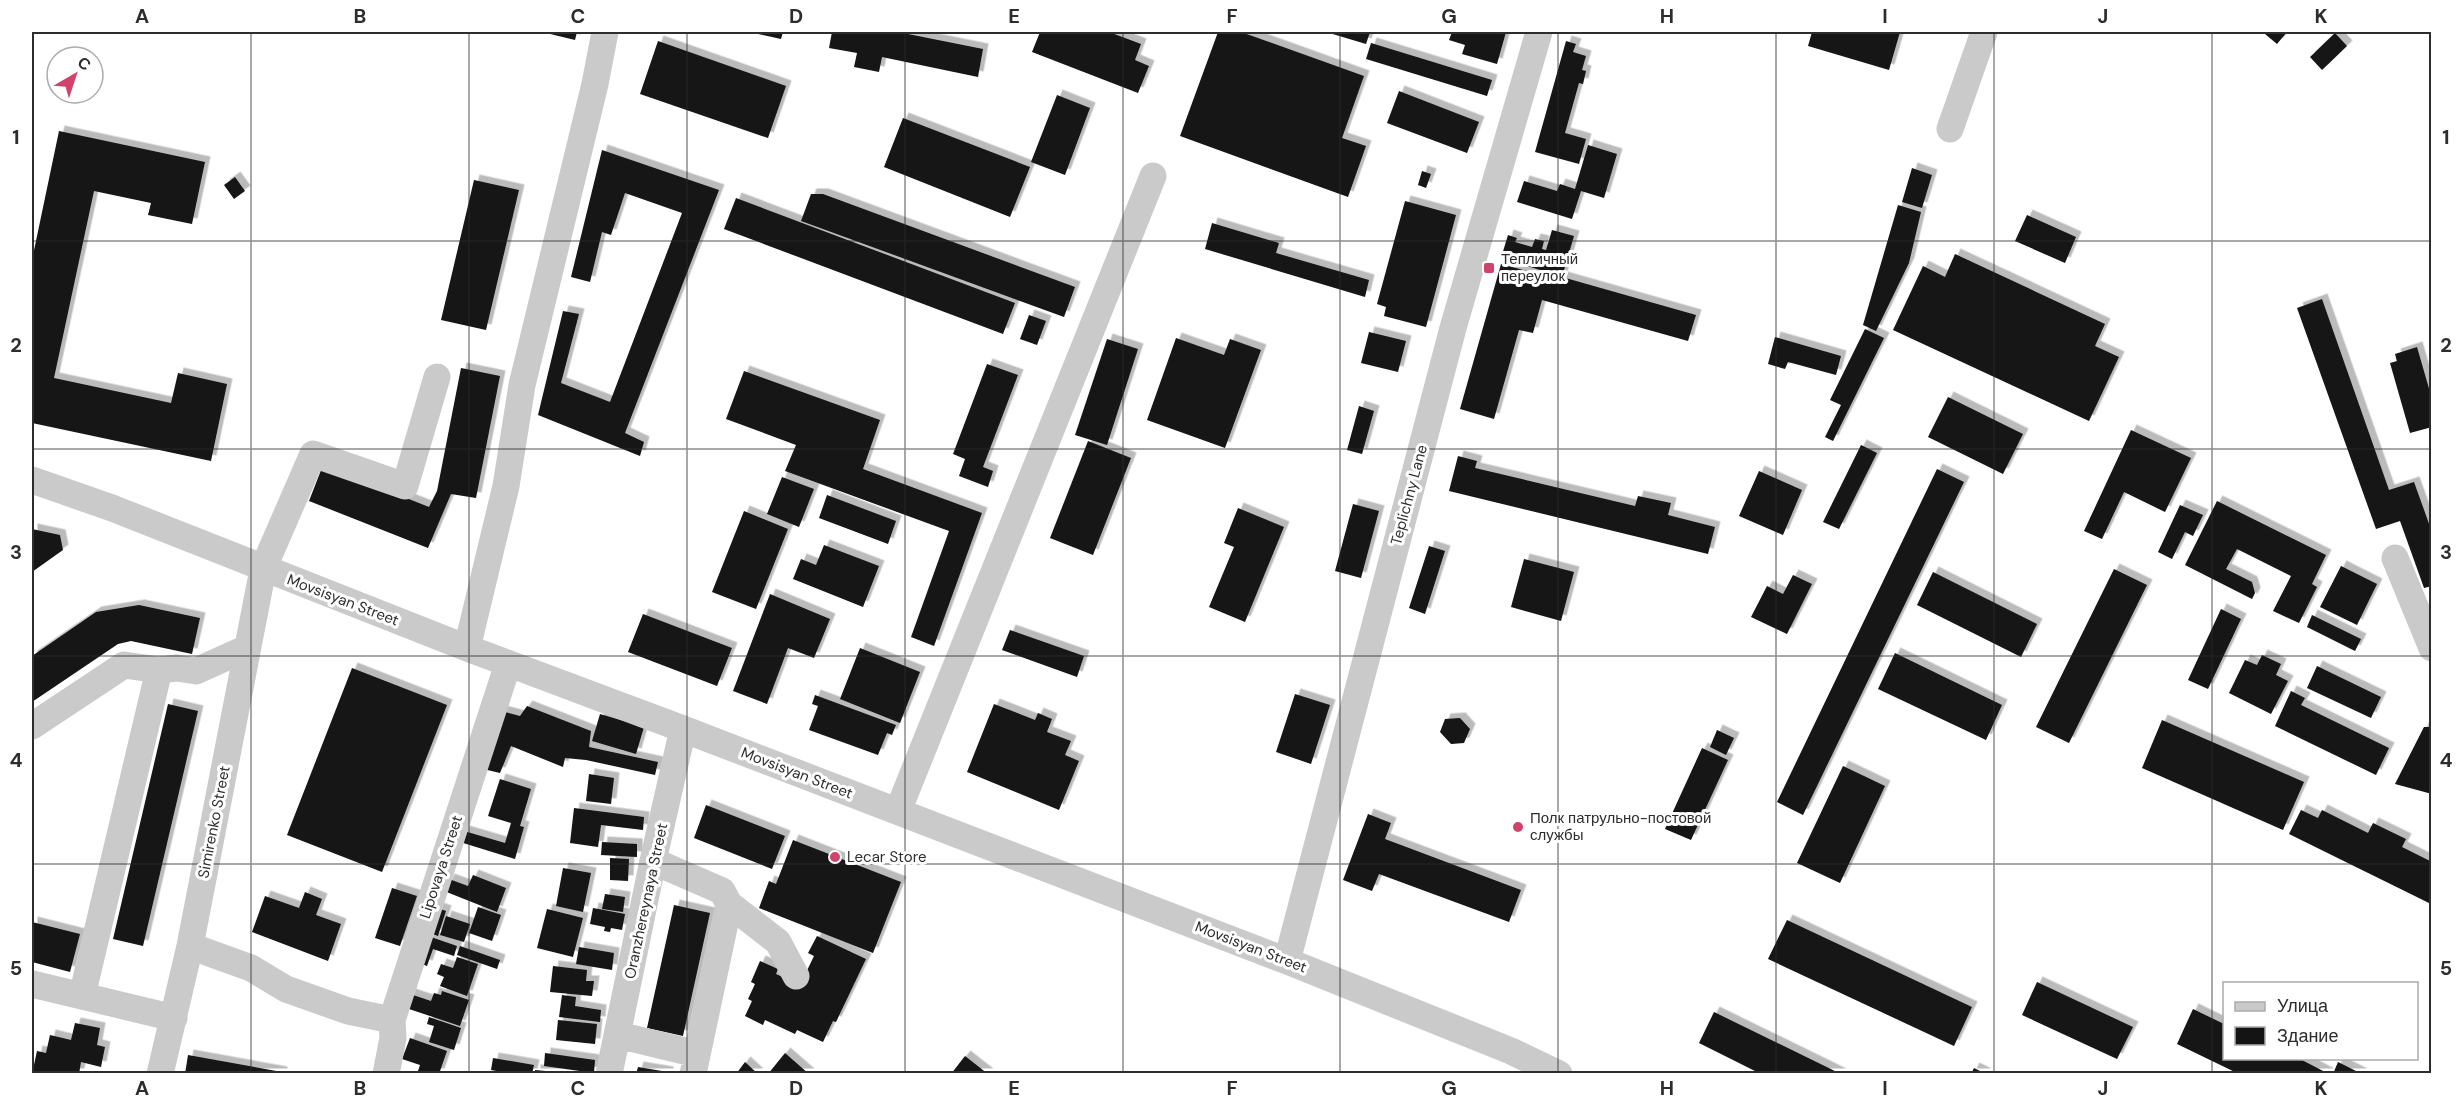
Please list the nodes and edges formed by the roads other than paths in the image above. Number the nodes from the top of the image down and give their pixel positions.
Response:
1 (605, 32) edge
2 (1539, 32) edge
3 (1984, 32) edge
4 (1950, 129) dead end
5 (1153, 176) dead end
6 (437, 377) dead end
7 (32, 480) edge
8 (2395, 558) dead end
9 (263, 569) junction
10 (247, 648) junction
11 (467, 648) junction
12 (2432, 648) edge
13 (508, 664) junction
14 (159, 670) junction
15 (32, 726) edge
16 (683, 729) junction
17 (898, 811) junction
18 (653, 861) junction
19 (729, 904) junction
20 (190, 946) junction
21 (1287, 961) junction
22 (796, 976) dead end
23 (32, 984) edge
24 (82, 996) junction
25 (174, 1017) junction
26 (392, 1020) junction
27 (618, 1035) junction
28 (695, 1064) edge
29 (160, 1074) edge
30 (386, 1074) edge
31 (609, 1074) edge
32 (1559, 1074) edge

1 - 11 street
2 - 21 street, Teplichny Lane
3 - 4 street
5 - 17 street
6 - 9 street, Simirenko Street
7 - 9 street, Movsisyan Street
8 - 12 street
9 - 10 street, Simirenko Street
9 - 11 street, Movsisyan Street
10 - 14 street
10 - 20 street, Simirenko Street
11 - 13 street, Movsisyan Street
13 - 16 street, Movsisyan Street
13 - 26 street, Lipovaya Street
14 - 15 street
14 - 24 street
16 - 17 street, Movsisyan Street
16 - 18 street, Oranzhereynaya Street
17 - 21 street, Movsisyan Street
18 - 19 street
18 - 27 street, Oranzhereynaya Street
19 - 22 street
19 - 28 street
20 - 25 street, Simirenko Street
20 - 26 street
21 - 32 street, Movsisyan Street
23 - 24 street
24 - 25 street
25 - 29 street, Simirenko Street
26 - 30 street, Lipovaya Street
27 - 28 street
27 - 31 street, Oranzhereynaya Street

